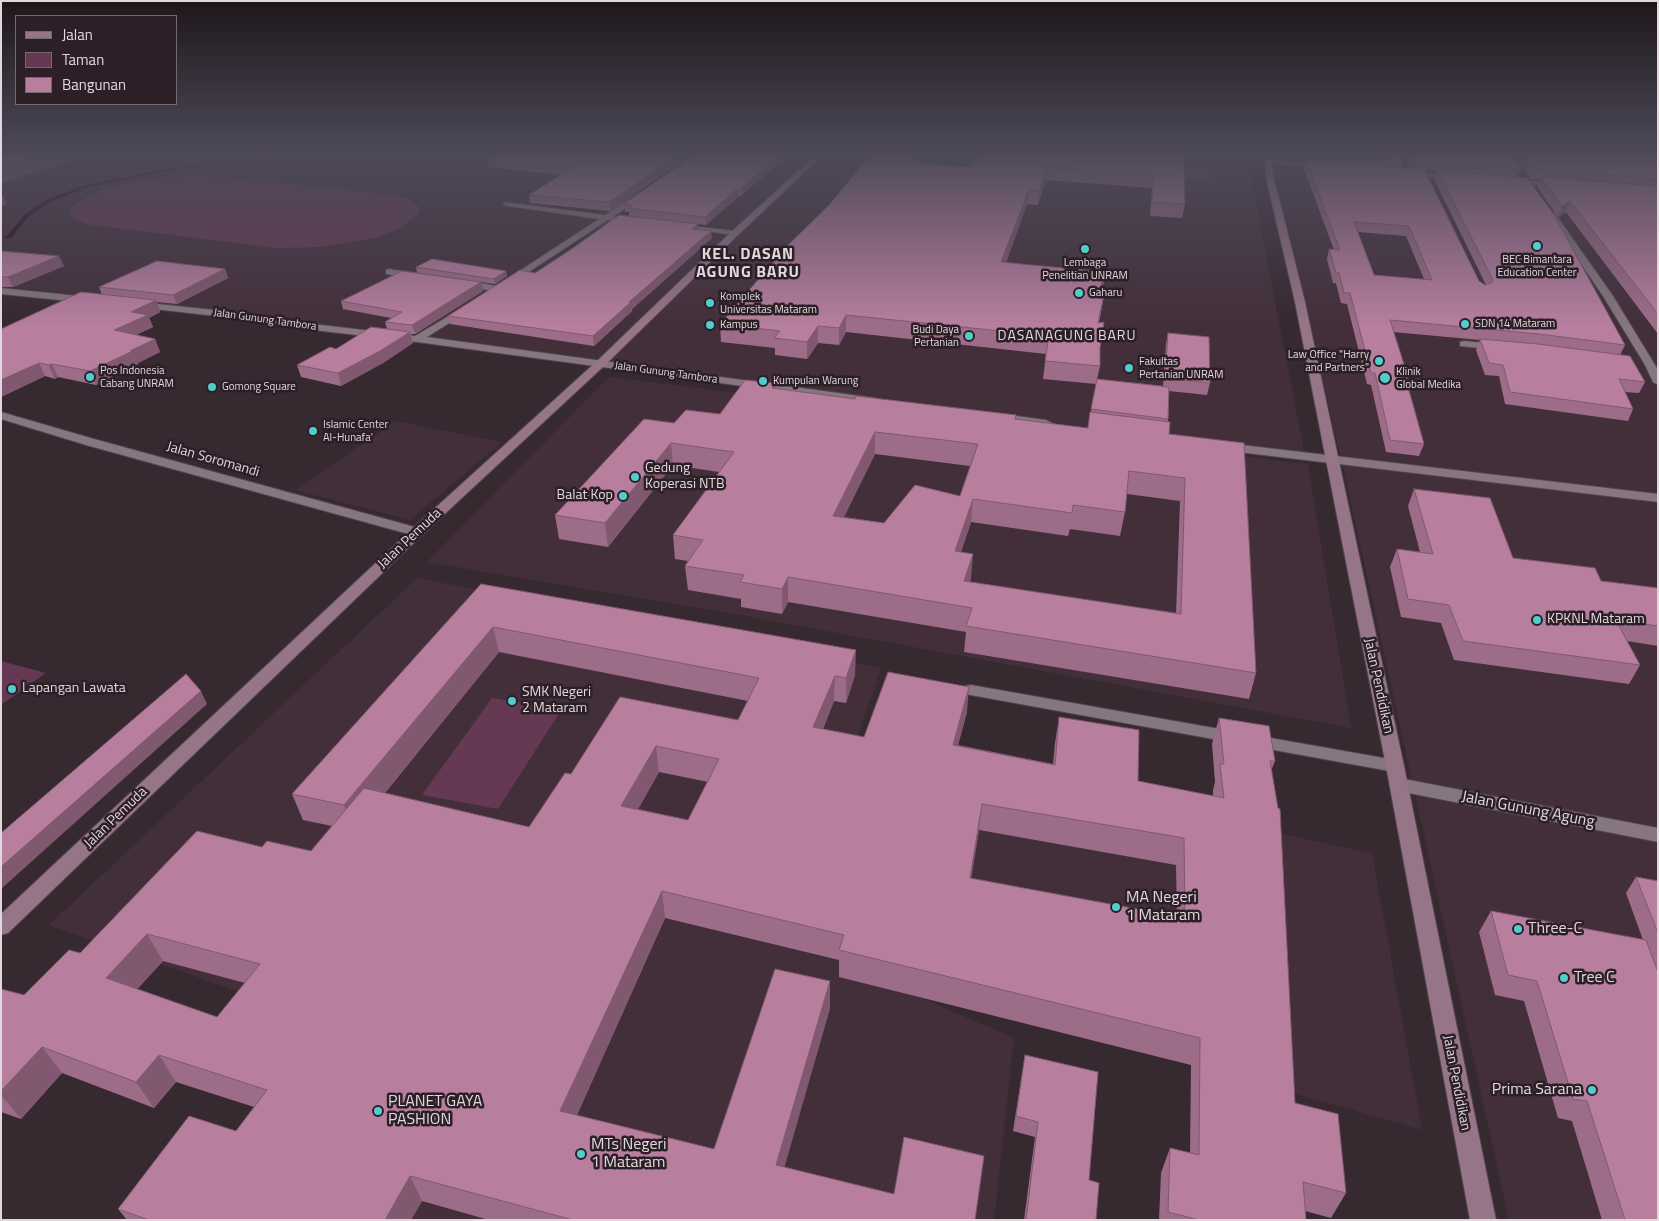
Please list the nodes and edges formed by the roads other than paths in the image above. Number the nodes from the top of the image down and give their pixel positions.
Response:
1 (562, 211) edge
2 (618, 211) edge
3 (759, 211) edge
4 (1278, 211) edge
5 (1549, 211) edge
6 (609, 217) junction
7 (618, 218) edge
8 (667, 224) edge
9 (735, 233) junction
10 (389, 272) dead end
11 (425, 277) edge
12 (452, 282) edge
13 (498, 288) junction
14 (1, 290) edge
15 (102, 301) edge
16 (130, 304) edge
17 (417, 339) junction
18 (1464, 344) dead end
19 (1508, 348) edge
20 (600, 364) junction
21 (1658, 382) edge
22 (890, 403) edge
23 (1, 415) edge
24 (986, 415) edge
25 (1062, 425) edge
26 (1213, 445) edge
27 (1331, 460) junction
28 (1658, 498) edge
29 (417, 532) junction
30 (971, 690) dead end
31 (1395, 766) junction
32 (1399, 785) junction
33 (1658, 835) edge
34 (1, 927) edge
35 (1483, 1220) edge

1 - 6 street
2 - 6 street
3 - 9 main road, Jalan Pemuda
4 - 27 main road, Jalan Pendidikan
5 - 21 street
6 - 7 street
6 - 13 street
8 - 9 street
9 - 20 main road, Jalan Pemuda
10 - 11 street
12 - 13 street
13 - 17 street
14 - 15 street
16 - 17 street, Jalan Gunung Tambora
17 - 20 street, Jalan Gunung Tambora
18 - 19 street
20 - 22 street, Jalan Gunung Tambora
20 - 29 main road, Jalan Pemuda
23 - 29 street, Jalan Soromandi
24 - 25 street
26 - 27 street
27 - 28 street
27 - 31 main road, Jalan Pendidikan
29 - 34 main road, Jalan Pemuda
30 - 31 street
31 - 32 main road, Jalan Pendidikan
32 - 33 street, Jalan Gunung Agung
32 - 35 main road, Jalan Pendidikan

